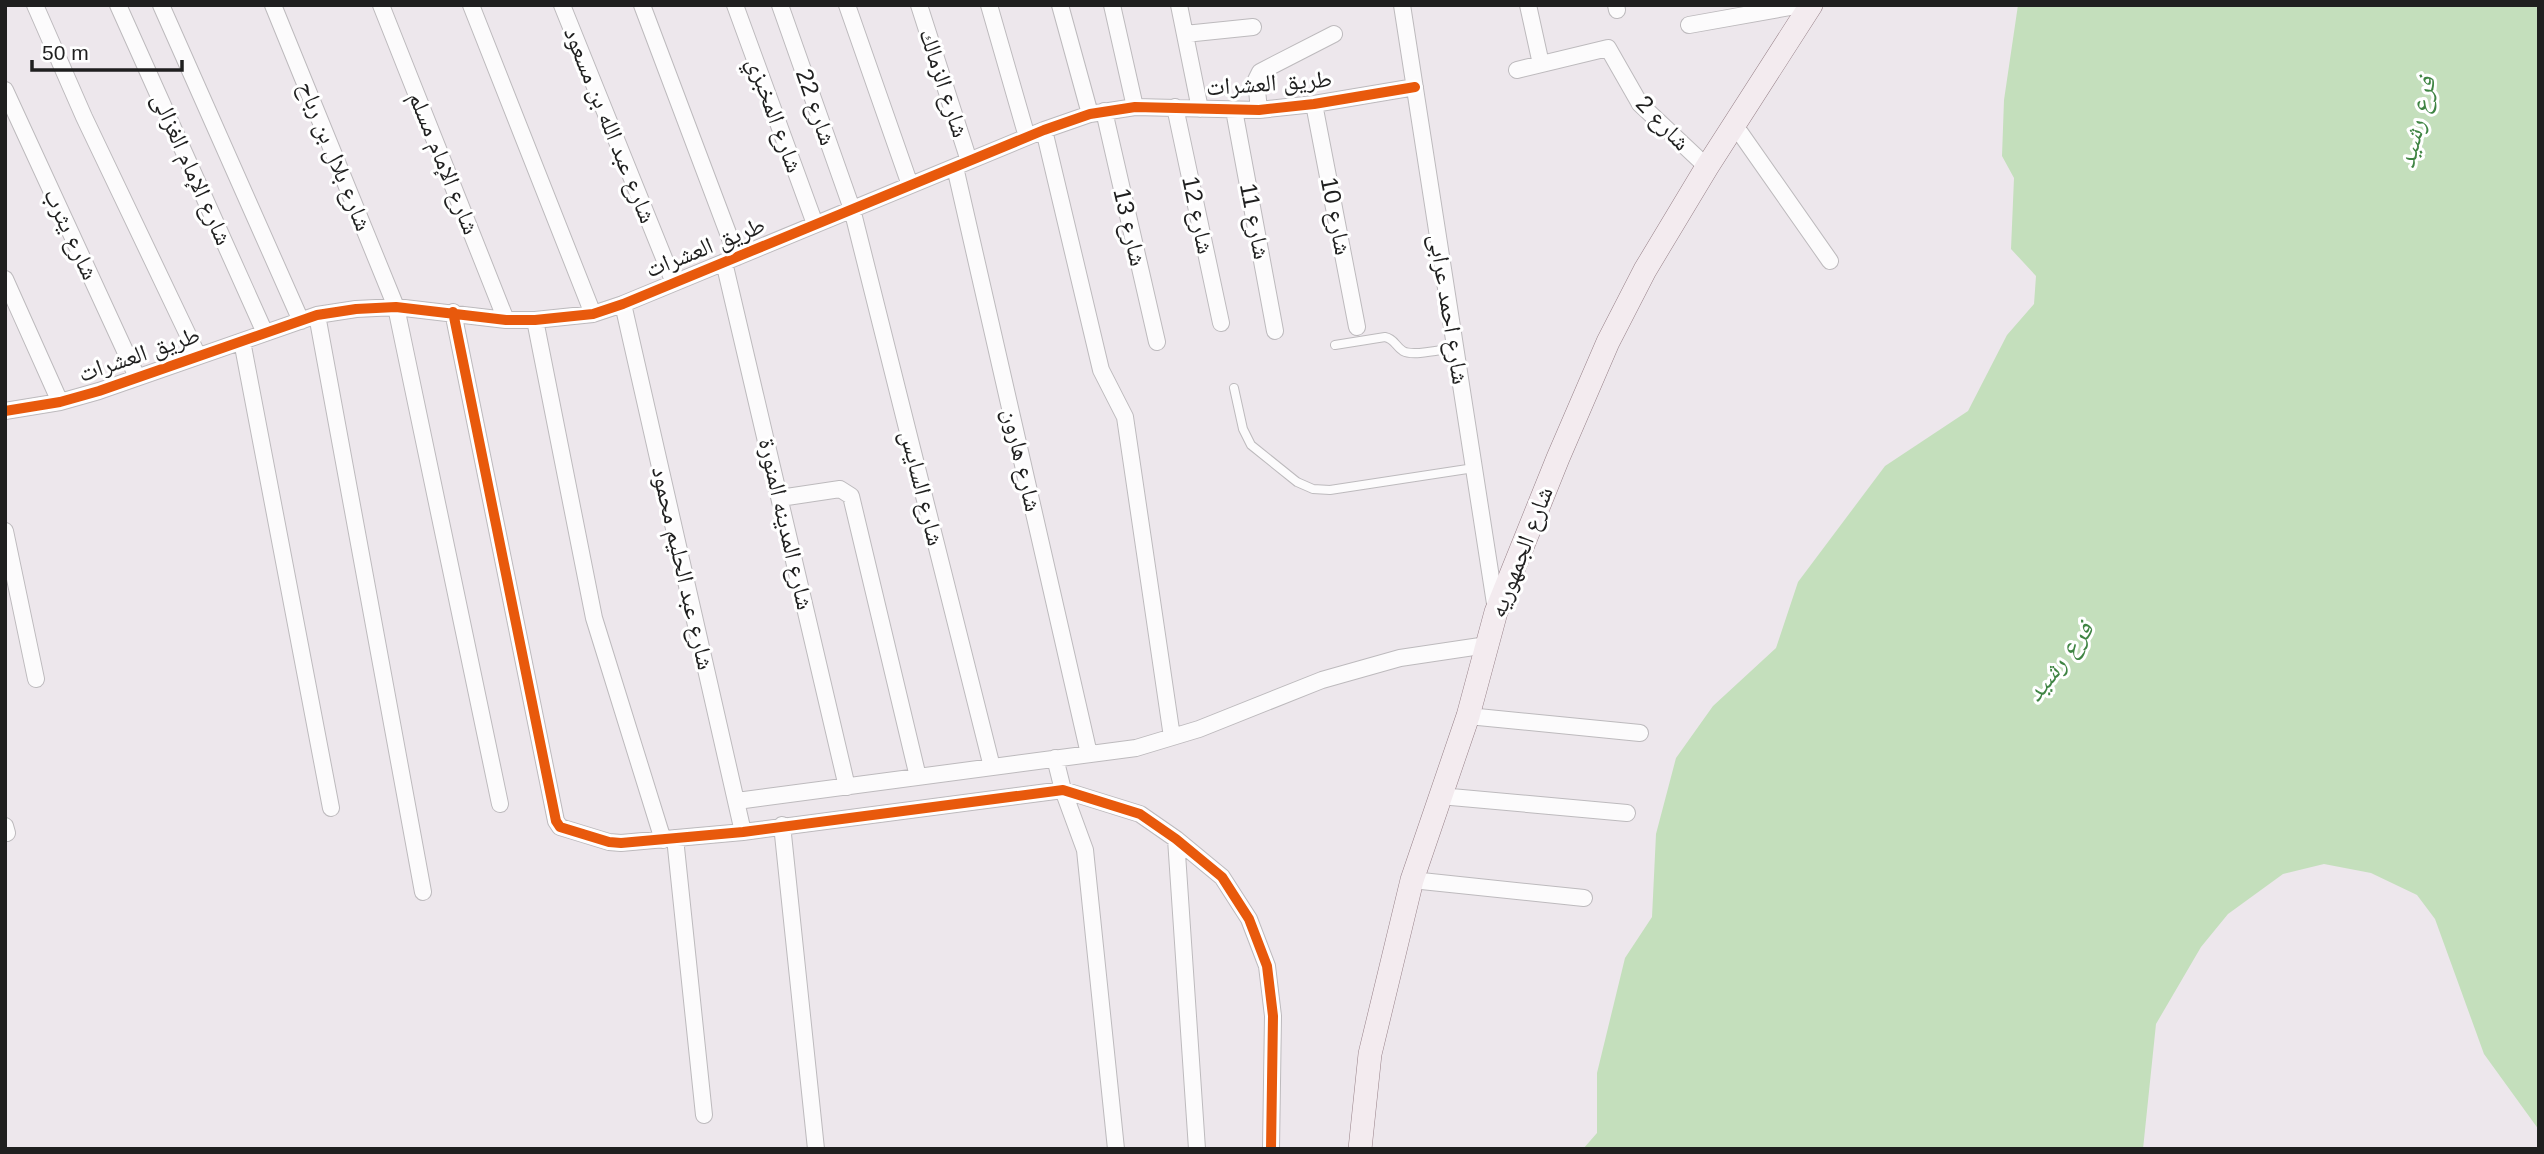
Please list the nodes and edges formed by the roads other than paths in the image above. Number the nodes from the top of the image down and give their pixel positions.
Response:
1 (34, 5) edge
2 (118, 5) edge
3 (161, 5) edge
4 (274, 5) edge
5 (381, 5) edge
6 (471, 5) edge
7 (562, 5) edge
8 (642, 5) edge
9 (735, 5) edge
10 (780, 5) edge
11 (847, 5) edge
12 (919, 5) edge
13 (989, 5) edge
14 (1060, 5) edge
15 (1112, 5) edge
16 (1180, 5) edge
17 (1402, 5) edge
18 (1528, 5) edge
19 (1801, 5) edge
20 (1811, 5) edge
21 (1756, 9) edge
22 (1689, 25) dead end
23 (1253, 27) dead end
24 (1185, 34) junction
25 (1334, 34) dead end
26 (1541, 64) junction
27 (1517, 70) dead end
28 (1415, 88) junction
29 (5, 90) edge
30 (1314, 104) junction
31 (1135, 107) junction
32 (1175, 107) junction
33 (1200, 109) junction
34 (1234, 110) junction
35 (1259, 110) junction
36 (1097, 113) junction
37 (1734, 124) junction
38 (1044, 130) junction
39 (1027, 137) junction
40 (962, 164) junction
41 (1707, 167) junction
42 (910, 185) junction
43 (852, 209) junction
44 (815, 224) junction
45 (731, 259) junction
46 (1830, 261) dead end
47 (5, 279) edge
48 (674, 283) junction
49 (623, 304) junction
50 (396, 307) junction
51 (453, 312) junction
52 (593, 314) junction
53 (317, 315) junction
54 (506, 320) junction
55 (535, 320) junction
56 (301, 321) junction
57 (1221, 323) dead end
58 (1357, 327) dead end
59 (1275, 331) dead end
60 (265, 333) junction
61 (242, 341) junction
62 (1157, 342) dead end
63 (1335, 345) dead end
64 (1455, 348) junction
65 (198, 356) junction
66 (137, 377) junction
67 (1234, 388) dead end
68 (60, 402) junction
69 (5, 411) edge
70 (1474, 468) junction
71 (780, 498) junction
72 (5, 531) edge
73 (1496, 612) junction
74 (1487, 645) junction
75 (36, 679) dead end
76 (1468, 716) junction
77 (1640, 733) dead end
78 (1172, 737) junction
79 (1089, 754) junction
80 (1055, 758) junction
81 (992, 767) junction
82 (918, 777) junction
83 (847, 787) junction
84 (1063, 790) junction
85 (1440, 796) junction
86 (737, 801) junction
87 (500, 804) dead end
88 (331, 807) dead end
89 (1627, 813) dead end
90 (782, 825) junction
91 (744, 832) junction
92 (669, 839) junction
93 (1176, 839) junction
94 (1412, 880) junction
95 (422, 892) dead end
96 (1584, 898) dead end
97 (704, 1115) dead end
98 (816, 1149) edge
99 (1116, 1149) edge
100 (1198, 1149) edge
101 (1271, 1149) edge
102 (1360, 1149) edge

1 - 65 street
2 - 60 street, شارع الإمام الغزالى
3 - 56 street
4 - 50 street, شارع بلال بن رباح
5 - 54 street, شارع الإمام مسلم
6 - 52 street
7 - 48 street, شارع عبد الله بن مسعود
8 - 45 street, شارع المدينه المنورة
9 - 44 street, شارع المخبزي
10 - 43 street, شارع 22
11 - 42 street
12 - 40 street, شارع الزمالك
13 - 39 street
14 - 36 street, شارع 13
15 - 31 street
16 - 24 street
17 - 28 street, شارع احمد عرابى
18 - 26 street
19 - 21 street
20 - 37 street, شارع الجمهوريه
21 - 22 street
23 - 24 street
24 - 33 street
25 - 35 street
26 - 27 street, شارع 2
26 - 41 street, شارع 2
28 - 30 street, طريق العشرات
28 - 64 street, شارع احمد عرابى
29 - 66 street, شارع يثرب
30 - 35 street, طريق العشرات
30 - 58 street, شارع 10
31 - 32 street, طريق العشرات
31 - 36 street, طريق العشرات
32 - 33 street, طريق العشرات
32 - 57 street, شارع 12
33 - 34 street, طريق العشرات
34 - 35 street, طريق العشرات
34 - 59 street, شارع 11
36 - 38 street, طريق العشرات
36 - 62 street, شارع 13
37 - 41 street, شارع الجمهوريه
37 - 46 street
38 - 39 street, طريق العشرات
38 - 78 street
39 - 40 street, طريق العشرات
40 - 42 street, طريق العشرات
40 - 79 street, شارع هارون
41 - 73 street, شارع الجمهوريه
42 - 43 street, طريق العشرات
43 - 44 street, طريق العشرات
43 - 81 street, شارع السايس
44 - 45 street, طريق العشرات
45 - 48 street, طريق العشرات
45 - 71 street, شارع المدينه المنورة
47 - 68 street
48 - 49 street, طريق العشرات
49 - 52 street, طريق العشرات
49 - 86 street, شارع عبد الحليم محمود
50 - 51 street, طريق العشرات
50 - 53 street, طريق العشرات
50 - 87 street, شارع بلال بن رباح
51 - 54 street, طريق العشرات
51 - 92 street
52 - 55 street, طريق العشرات
53 - 56 street, طريق العشرات
53 - 95 street
54 - 55 street, طريق العشرات
55 - 92 street
56 - 60 street, طريق العشرات
60 - 61 street, طريق العشرات
61 - 65 street, طريق العشرات
61 - 88 street
63 - 64 lane
64 - 70 street, شارع احمد عرابى
65 - 66 street, طريق العشرات
66 - 68 street, طريق العشرات
67 - 70 lane
68 - 69 street, طريق العشرات
70 - 73 street, شارع احمد عرابى
71 - 82 street
71 - 83 street, شارع المدينه المنورة
72 - 75 street
73 - 74 street, شارع الجمهوريه
74 - 76 street, شارع الجمهوريه
74 - 78 street
76 - 77 street
76 - 85 street, شارع الجمهوريه
78 - 79 street
79 - 80 street
80 - 81 street
80 - 84 street
81 - 82 street
82 - 83 street
83 - 86 street
84 - 90 street
84 - 93 street
84 - 99 street
85 - 89 street
85 - 94 street, شارع الجمهوريه
86 - 91 street, شارع عبد الحليم محمود
90 - 91 street
90 - 98 street
91 - 92 street
92 - 97 street
93 - 100 street
93 - 101 street
94 - 96 street
94 - 102 street, شارع الجمهوريه

